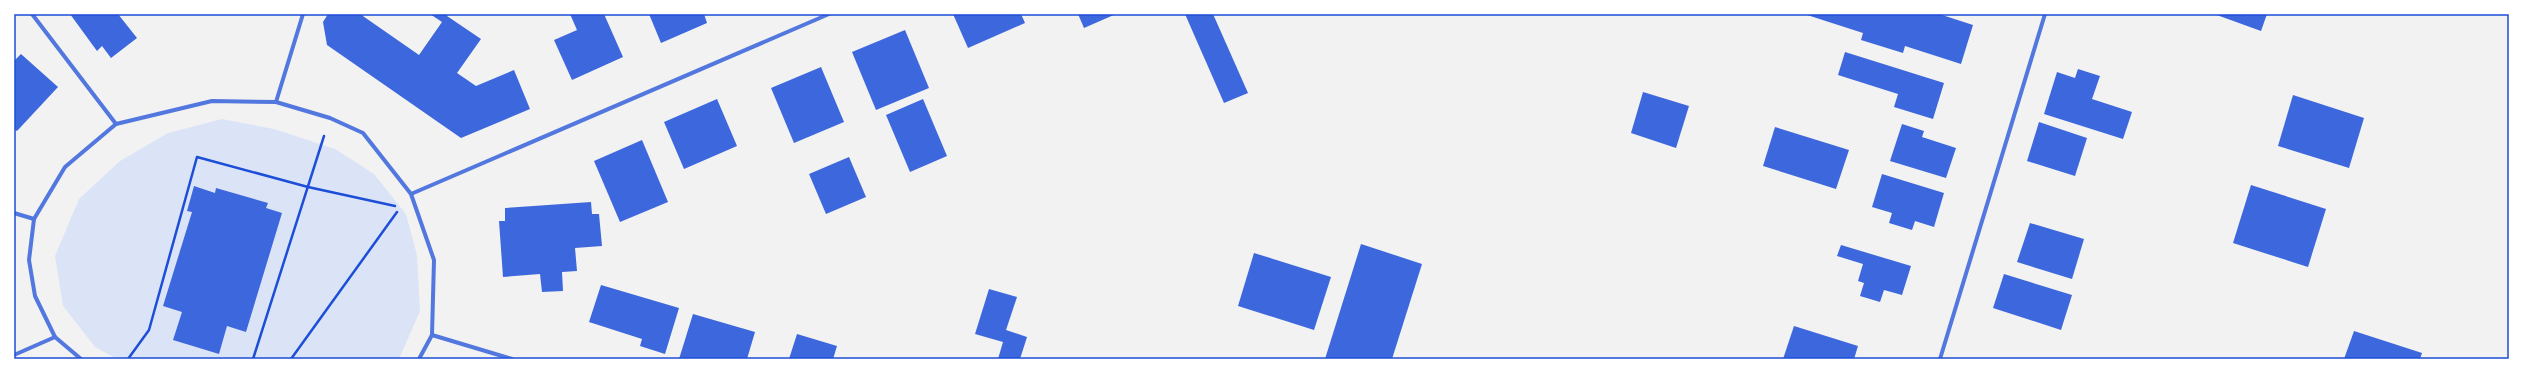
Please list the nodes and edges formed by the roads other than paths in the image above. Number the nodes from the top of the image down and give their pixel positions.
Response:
1 (32, 14) edge
2 (303, 14) edge
3 (829, 14) edge
4 (2045, 14) edge
5 (276, 102) junction
6 (116, 124) junction
7 (411, 194) junction
8 (14, 213) edge
9 (34, 219) junction
10 (432, 335) junction
11 (55, 337) junction
12 (14, 355) edge
13 (81, 359) edge
14 (419, 359) edge
15 (512, 359) edge
16 (1940, 359) edge

1 - 6 street
2 - 5 street
3 - 7 street
4 - 16 street
5 - 6 street
5 - 7 street
6 - 9 street
7 - 10 street
8 - 9 street
9 - 11 street
10 - 14 street
10 - 15 street
11 - 12 street
11 - 13 street

